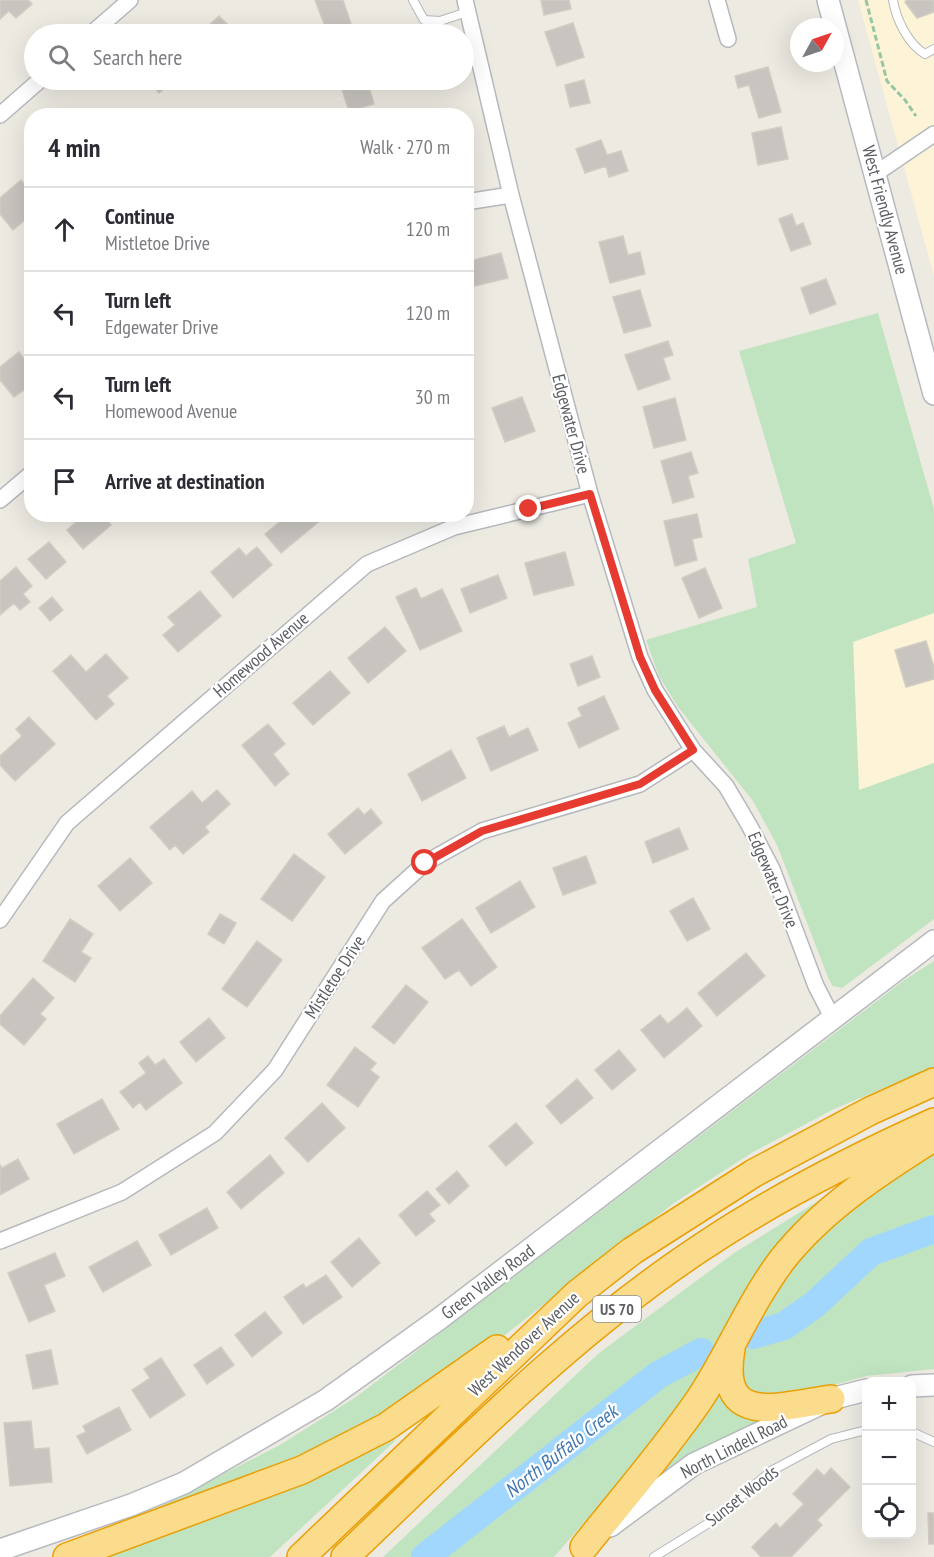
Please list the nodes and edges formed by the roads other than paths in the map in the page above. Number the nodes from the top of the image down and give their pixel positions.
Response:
1 (130, 0) edge
2 (413, 0) edge
3 (717, 0) edge
4 (828, 0) edge
5 (892, 0) edge
6 (466, 6) edge
7 (102, 24) edge
8 (470, 24) edge
9 (728, 39) dead end
10 (474, 40) edge
11 (934, 49) edge
12 (29, 90) edge
13 (0, 115) edge
14 (934, 134) edge
15 (875, 174) junction
16 (511, 195) junction
17 (474, 201) edge
18 (934, 394) edge
19 (24, 480) edge
20 (590, 494) junction
21 (0, 500) edge
22 (474, 522) edge
23 (474, 522) edge
24 (693, 750) junction
25 (0, 920) edge
26 (934, 941) edge
27 (832, 1017) junction
28 (934, 1082) edge
29 (934, 1122) edge
30 (934, 1137) edge
31 (0, 1241) edge
32 (577, 1294) junction
33 (731, 1349) junction
34 (862, 1391) edge
35 (831, 1399) junction
36 (863, 1431) edge
37 (916, 1434) edge
38 (934, 1442) edge
39 (584, 1547) joint
40 (0, 1550) edge
41 (67, 1557) edge
42 (301, 1557) edge
43 (345, 1557) edge
44 (654, 1557) edge

1 - 7 street
2 - 6 lane
3 - 9 street
4 - 15 main road, West Friendly Avenue
5 - 11 lane
6 - 8 street, Edgewater Drive
10 - 16 street, Edgewater Drive
12 - 13 street
14 - 15 street
15 - 18 main road, West Friendly Avenue
16 - 17 street
16 - 20 street, Edgewater Drive
19 - 21 street
20 - 23 street, Homewood Avenue
20 - 24 street, Edgewater Drive
22 - 25 street, Homewood Avenue
24 - 27 street, Edgewater Drive
24 - 31 street, Mistletoe Drive
26 - 27 main road, Green Valley Road
27 - 40 main road, Green Valley Road
28 - 32 highway, West Wendover Avenue / US 70
29 - 43 highway, West Wendover Avenue / US 70
30 - 33 highway
32 - 41 highway
32 - 42 highway, West Wendover Avenue / US 70
33 - 35 highway
33 - 39 highway
34 - 35 main road, North Lindell Road
35 - 39 main road, North Lindell Road
36 - 44 lane, Sunset Woods
37 - 38 lane

